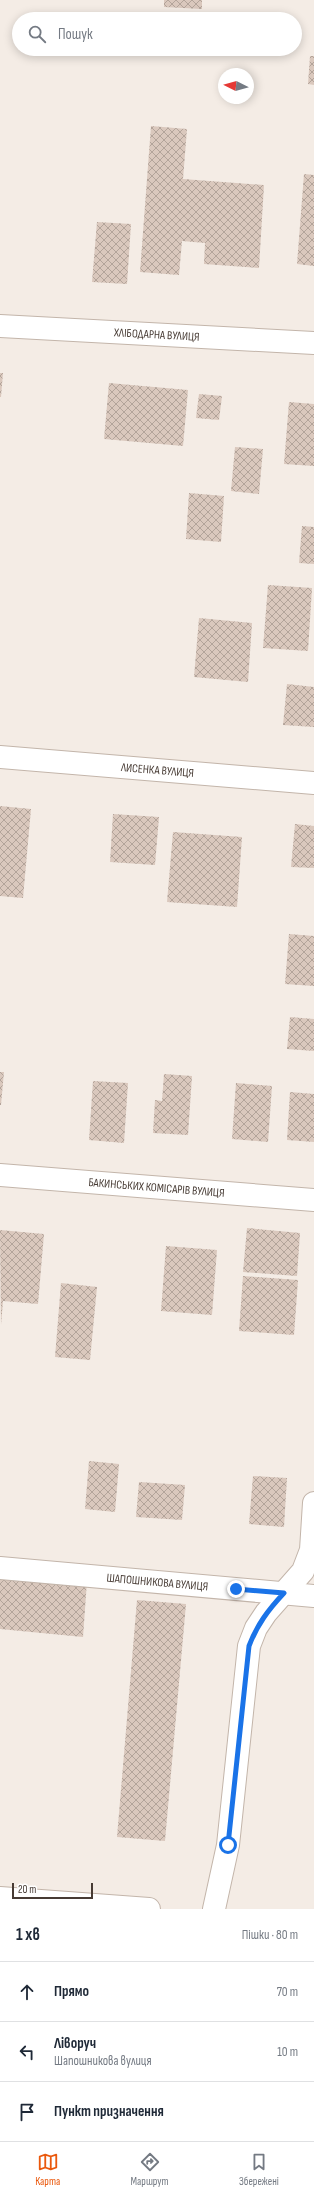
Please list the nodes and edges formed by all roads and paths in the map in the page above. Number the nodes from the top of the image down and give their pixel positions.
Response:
1 (0, 326) edge
2 (314, 343) edge
3 (0, 756) edge
4 (314, 783) edge
5 (0, 1175) edge
6 (314, 1200) edge
7 (314, 1503) edge
8 (0, 1568) edge
9 (284, 1593) junction
10 (314, 1596) edge
11 (0, 1898) edge
12 (149, 1909) edge
13 (214, 1909) edge

1 - 2 street, ХЛІБОДАРНА ВУЛИЦЯ
3 - 4 street, ЛИСЕНКА ВУЛИЦЯ
5 - 6 street, БАКИНСЬКИХ КОМІСАРІВ ВУЛИЦЯ
7 - 9 street
8 - 9 street, ШАПОШНИКОВА ВУЛИЦЯ
9 - 10 street, ШАПОШНИКОВА ВУЛИЦЯ
9 - 13 street
11 - 12 street

